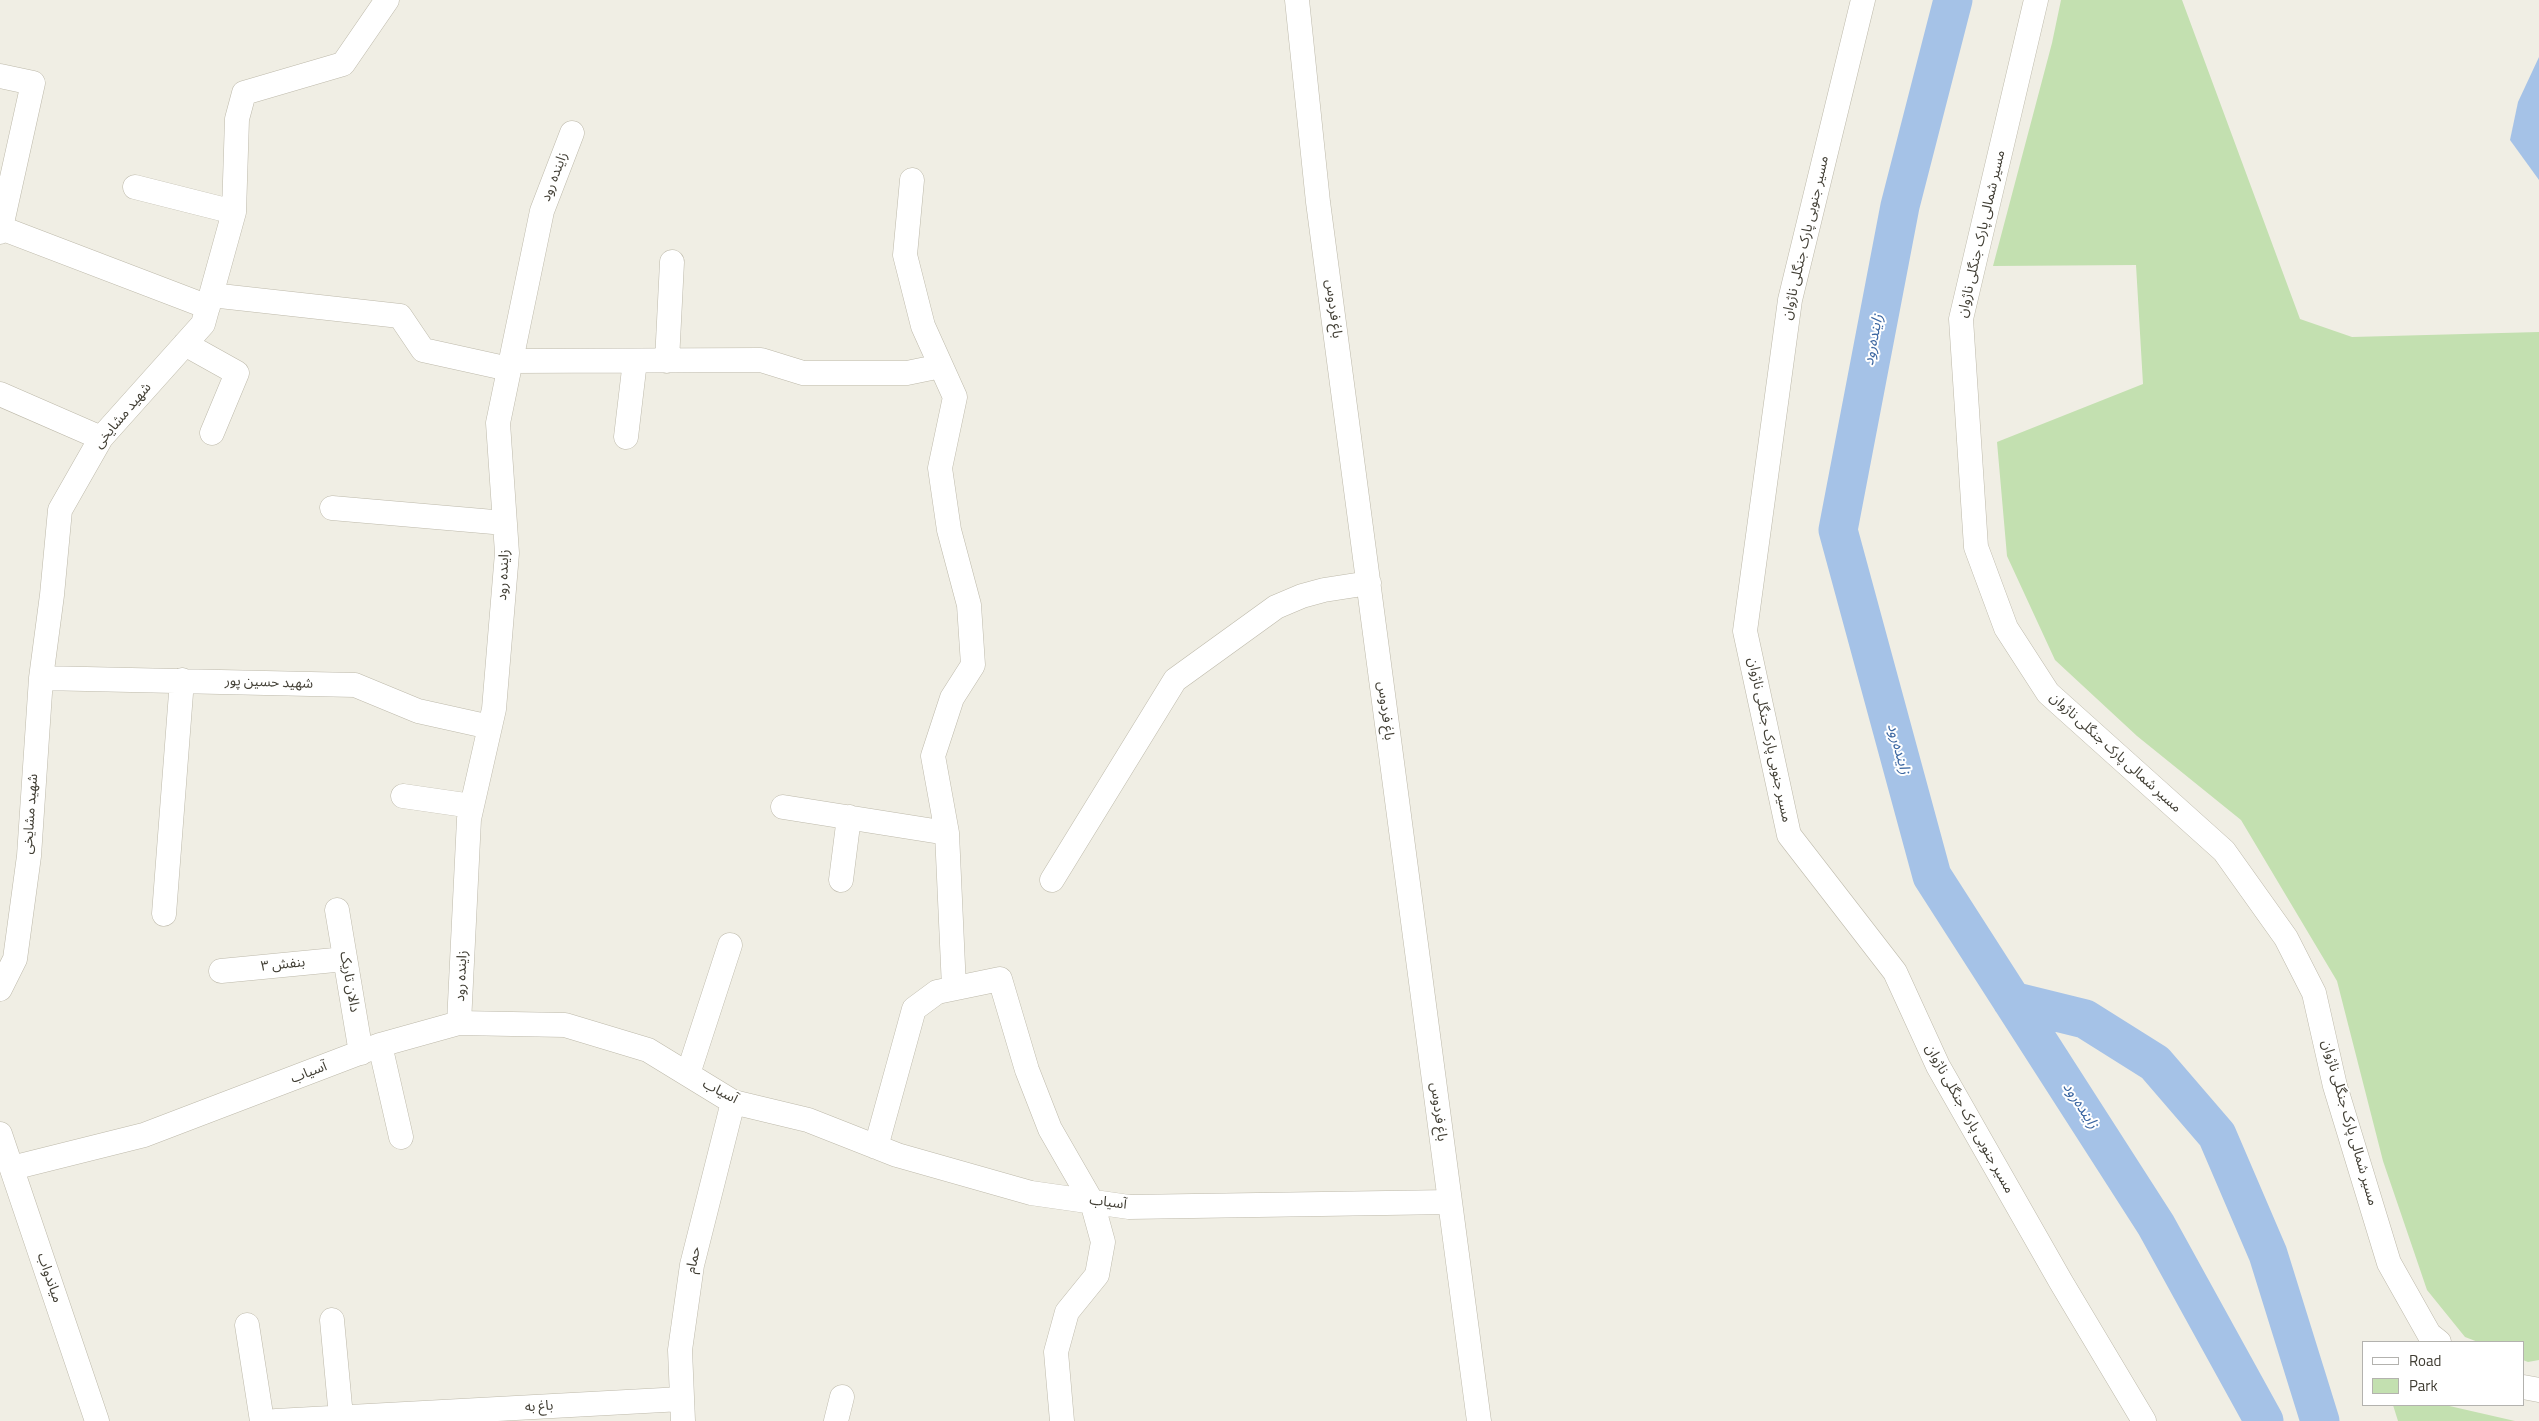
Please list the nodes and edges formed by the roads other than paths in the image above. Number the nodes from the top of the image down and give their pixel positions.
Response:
1 (387, 0) edge
2 (1297, 0) edge
3 (1863, 0) edge
4 (2036, 0) edge
5 (0, 76) edge
6 (572, 133) dead end
7 (912, 180) dead end
8 (135, 188) dead end
9 (234, 212) junction
10 (1, 230) edge
11 (672, 262) dead end
12 (210, 301) junction
13 (185, 344) junction
14 (635, 361) junction
15 (667, 361) junction
16 (510, 365) junction
17 (941, 366) junction
18 (0, 394) edge
19 (212, 433) dead end
20 (626, 437) dead end
21 (101, 438) junction
22 (332, 508) dead end
23 (505, 523) junction
24 (1369, 583) junction
25 (41, 678) junction
26 (182, 680) junction
27 (490, 727) junction
28 (403, 796) dead end
29 (472, 806) junction
30 (783, 807) dead end
31 (849, 817) junction
32 (948, 833) junction
33 (841, 880) dead end
34 (1052, 880) dead end
35 (337, 910) dead end
36 (164, 914) dead end
37 (730, 945) dead end
38 (345, 959) junction
39 (221, 971) dead end
40 (954, 988) junction
41 (0, 989) edge
42 (459, 1023) junction
43 (371, 1049) junction
44 (688, 1074) junction
45 (733, 1102) junction
46 (0, 1134) edge
47 (400, 1136) dead end
48 (876, 1147) junction
49 (12, 1168) junction
50 (1092, 1202) junction
51 (1450, 1202) junction
52 (332, 1320) dead end
53 (247, 1325) dead end
54 (2438, 1341) edge
55 (2524, 1387) edge
56 (2539, 1390) edge
57 (842, 1397) dead end
58 (683, 1410) edge
59 (342, 1418) junction
60 (97, 1421) edge
61 (262, 1421) edge
62 (276, 1421) edge
63 (836, 1421) edge
64 (1062, 1421) edge
65 (1479, 1421) edge
66 (2144, 1421) edge

1 - 9 street, شهید مشایخی
2 - 24 street, باغ فردوس
3 - 66 street, مسیر جنوبی پارک جنگلی ناژوان
4 - 54 street, مسیر شمالی پارک جنگلی ناژوان
5 - 10 street
6 - 16 street, زاینده رود
7 - 17 street
8 - 9 street
9 - 12 street, شهید مشایخی
10 - 12 street
11 - 15 street
12 - 13 street, شهید مشایخی
12 - 16 street
13 - 19 street
13 - 21 street, شهید مشایخی
14 - 15 street
14 - 16 street
14 - 20 street
15 - 17 street
16 - 23 street, زاینده رود
17 - 32 street
18 - 21 street
21 - 25 street, شهید مشایخی
22 - 23 street
23 - 27 street, زاینده رود
24 - 34 street
24 - 51 street, باغ فردوس
25 - 26 street, شهید حسین پور
25 - 41 street, شهید مشایخی
26 - 27 street, شهید حسین پور
26 - 36 street
27 - 29 street, زاینده رود
28 - 29 street
29 - 42 street, زاینده رود
30 - 31 street
31 - 32 street
31 - 33 street
32 - 40 street
35 - 38 street, دالان تاریک
37 - 44 street
38 - 39 street, بنفش ۳
38 - 43 street, دالان تاریک
40 - 48 street
40 - 50 street
42 - 43 street, آسیاب
42 - 44 street, آسیاب
43 - 47 street, دالان تاریک
43 - 49 street, آسیاب
44 - 45 street, آسیاب
45 - 48 street, آسیاب
45 - 58 street, حمام
46 - 49 street, میاندواب
48 - 50 street, آسیاب
49 - 60 street, میاندواب
50 - 51 street, آسیاب
50 - 64 street
51 - 65 street, باغ فردوس
52 - 59 street
53 - 61 street
55 - 56 street
57 - 63 street
58 - 59 street, باغ به
59 - 62 street, باغ به

